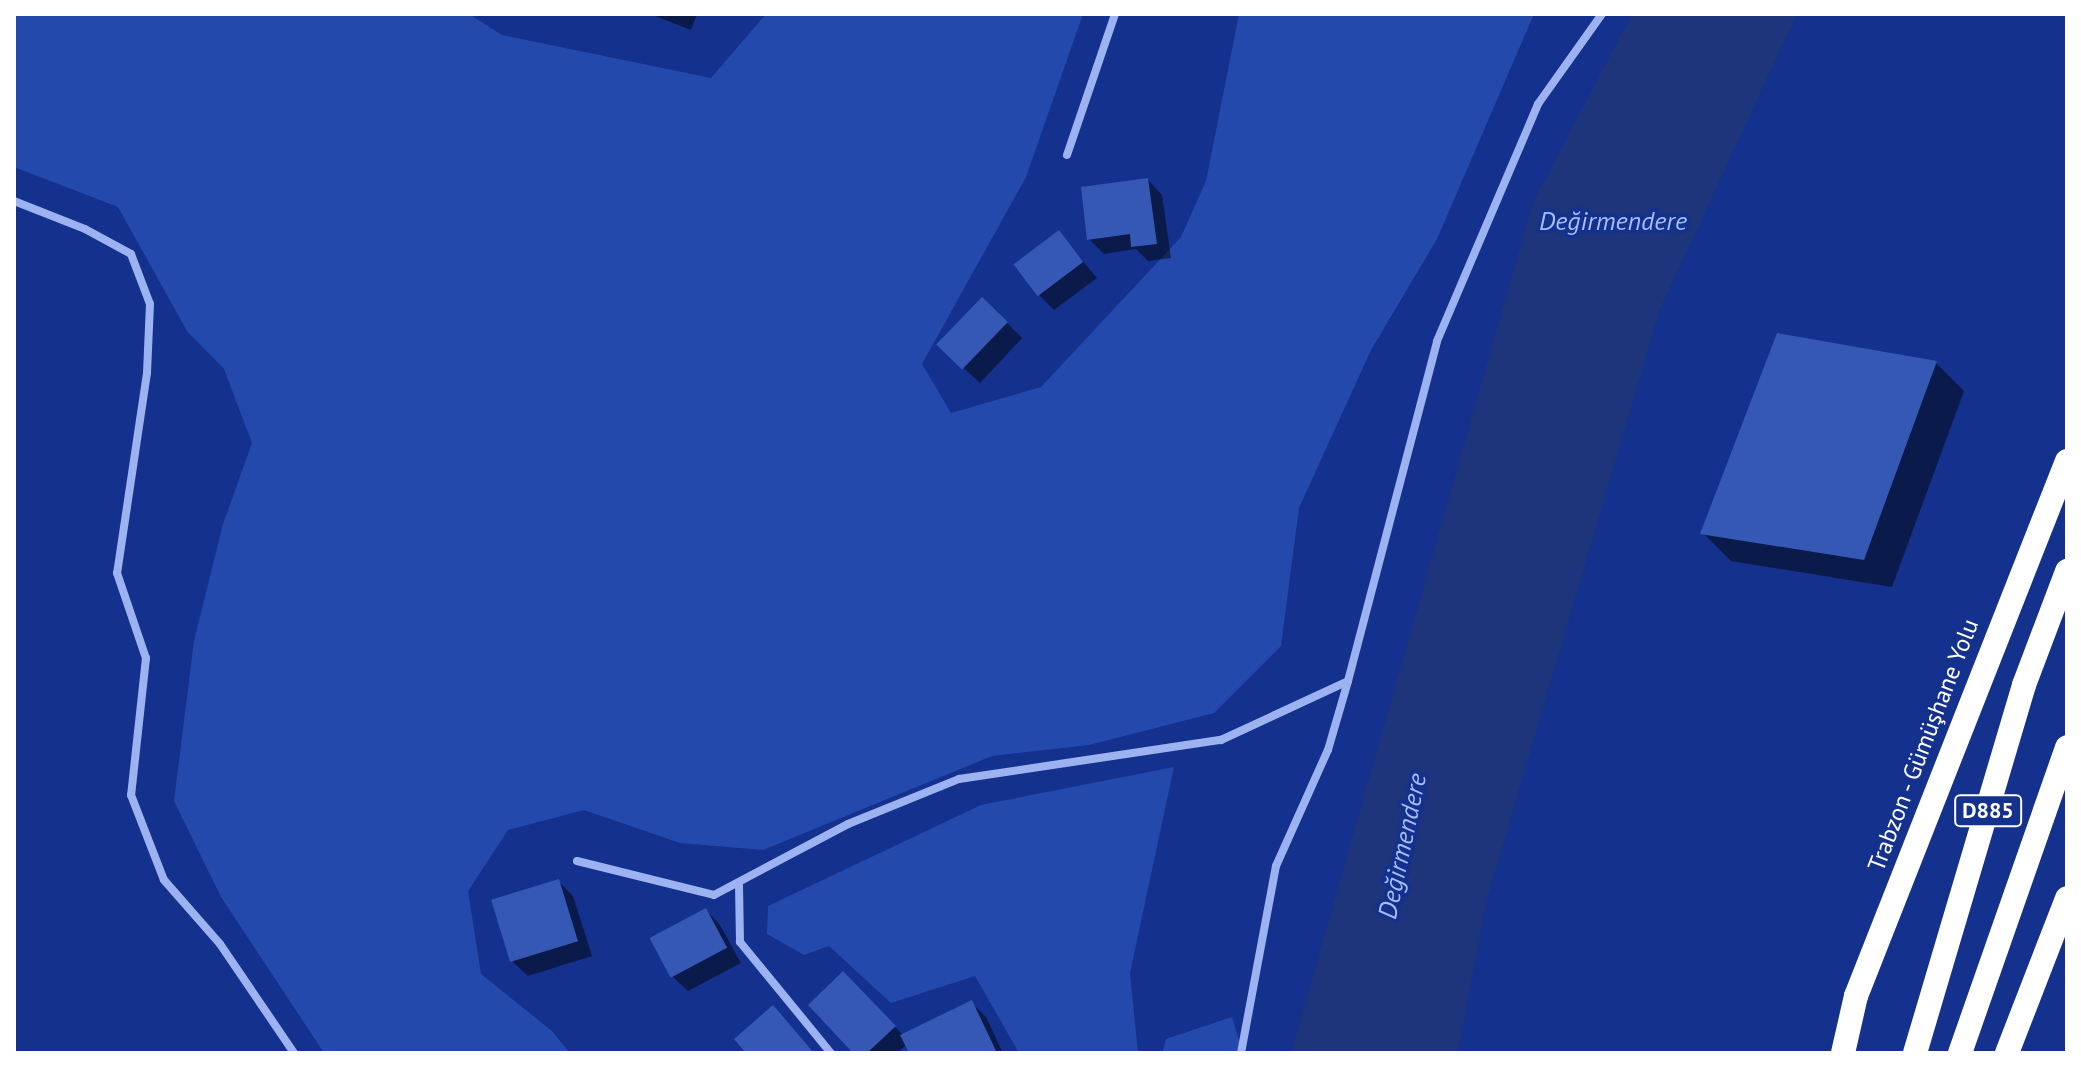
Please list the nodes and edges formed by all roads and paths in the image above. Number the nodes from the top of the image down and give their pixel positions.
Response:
1 (1115, 14) edge
2 (1602, 14) edge
3 (1067, 155) dead end
4 (14, 201) edge
5 (2067, 461) edge
6 (2067, 571) edge
7 (1348, 681) junction
8 (2067, 747) edge
9 (577, 861) dead end
10 (739, 885) junction
11 (2067, 898) edge
12 (294, 1053) edge
13 (831, 1053) edge
14 (1241, 1053) edge
15 (1843, 1053) edge
16 (1915, 1053) edge
17 (1960, 1053) edge
18 (2007, 1053) edge

1 - 3 street
2 - 7 street
4 - 12 street
5 - 15 highway, Trabzon - Gümüşhane Yolu
6 - 16 highway, D885
7 - 10 street
7 - 14 street
8 - 17 highway, D885
9 - 10 street
10 - 13 street
11 - 18 highway

